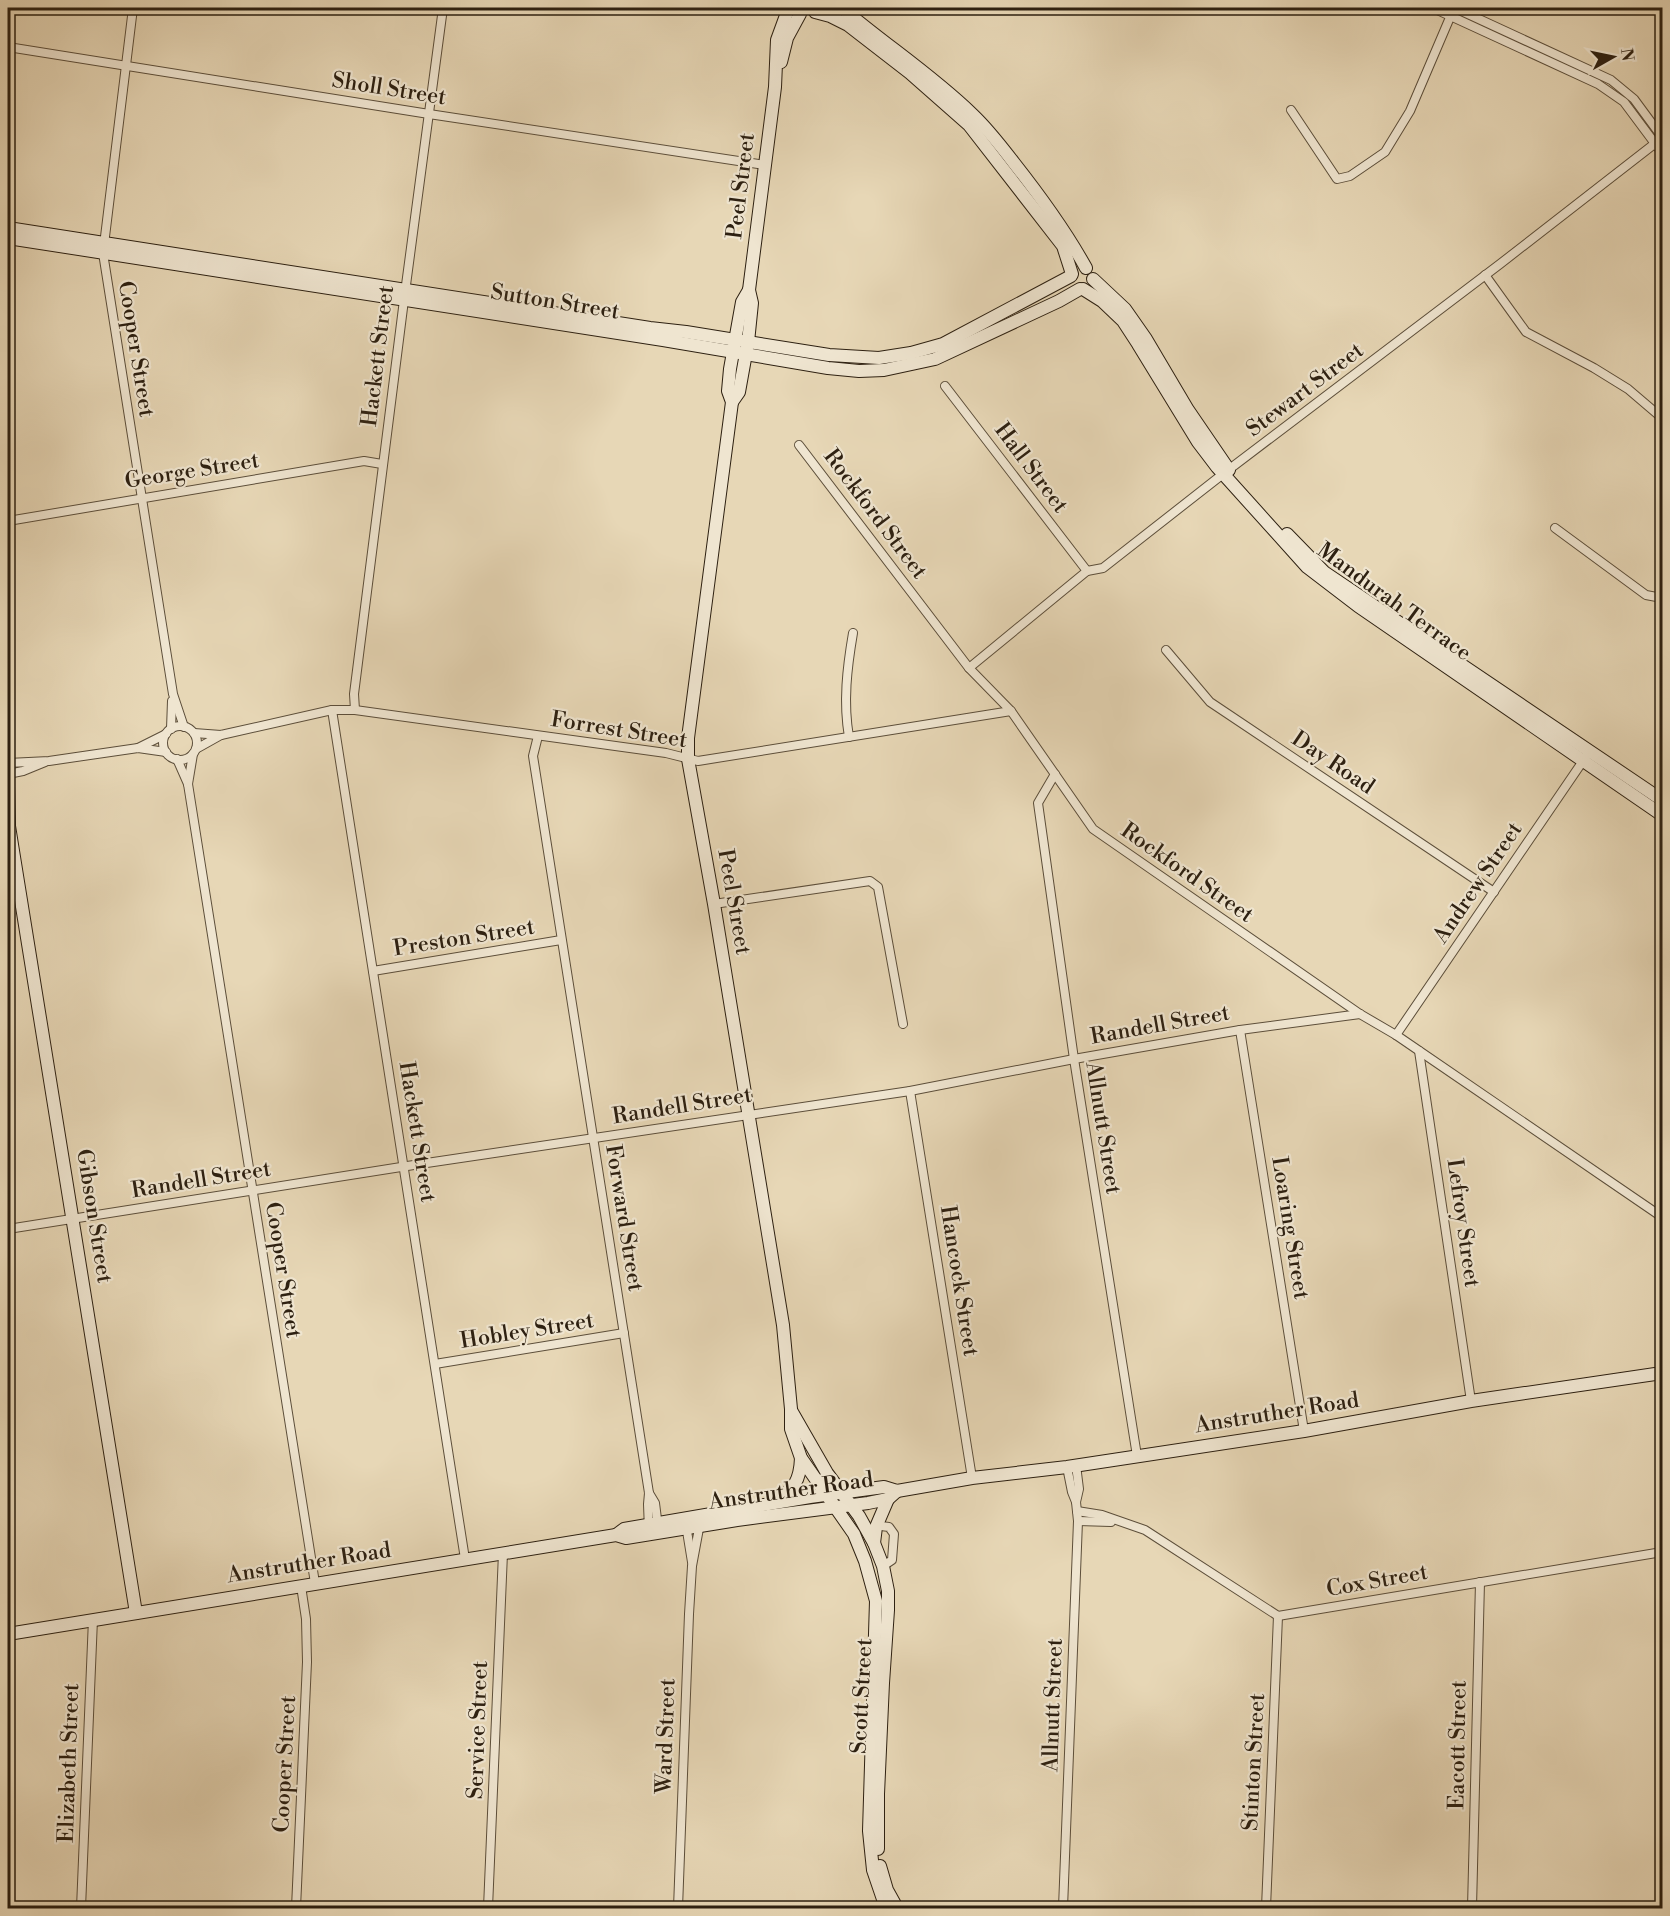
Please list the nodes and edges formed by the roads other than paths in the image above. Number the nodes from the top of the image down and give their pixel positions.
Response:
1 (133, 8) edge
2 (443, 8) edge
3 (842, 8) edge
4 (1432, 8) edge
5 (787, 9) edge
6 (818, 10) edge
7 (1453, 10) edge
8 (800, 14) junction
9 (8, 47) edge
10 (125, 64) junction
11 (775, 87) junction
12 (1291, 110) dead end
13 (429, 114) junction
14 (1660, 140) edge
15 (1662, 153) edge
16 (765, 165) junction
17 (8, 228) edge
18 (8, 238) edge
19 (104, 248) junction
20 (1086, 268) junction
21 (1072, 275) junction
22 (1485, 275) junction
23 (1093, 279) junction
24 (1082, 289) junction
25 (404, 296) junction
26 (664, 335) junction
27 (742, 341) junction
28 (739, 354) junction
29 (830, 355) junction
30 (828, 369) junction
31 (945, 386) dead end
32 (1662, 418) edge
33 (799, 445) dead end
34 (382, 464) junction
35 (1226, 472) junction
36 (142, 498) junction
37 (8, 521) edge
38 (1555, 528) dead end
39 (1087, 571) junction
40 (1662, 598) edge
41 (853, 633) dead end
42 (1166, 650) dead end
43 (969, 668) junction
44 (173, 694) junction
45 (332, 710) junction
46 (355, 710) junction
47 (1011, 711) junction
48 (184, 727) junction
49 (169, 731) junction
50 (194, 734) junction
51 (221, 735) junction
52 (538, 736) junction
53 (849, 737) junction
54 (138, 748) junction
55 (194, 751) junction
56 (166, 752) junction
57 (1587, 756) junction
58 (177, 759) junction
59 (688, 759) junction
60 (49, 761) junction
61 (8, 763) edge
62 (8, 774) edge
63 (1055, 774) junction
64 (188, 784) junction
65 (8, 786) edge
66 (1662, 800) edge
67 (1662, 815) edge
68 (8, 823) edge
69 (1494, 892) junction
70 (714, 904) junction
71 (561, 940) junction
72 (373, 970) junction
73 (1360, 1014) junction
74 (903, 1024) dead end
75 (1240, 1030) junction
76 (1396, 1035) junction
77 (1419, 1051) junction
78 (1074, 1059) junction
79 (910, 1091) junction
80 (748, 1114) junction
81 (594, 1139) junction
82 (405, 1166) junction
83 (252, 1191) junction
84 (1662, 1217) edge
85 (73, 1218) junction
86 (8, 1229) edge
87 (624, 1333) junction
88 (435, 1364) junction
89 (1662, 1372) edge
90 (1471, 1401) junction
91 (790, 1408) junction
92 (1304, 1431) junction
93 (1137, 1456) junction
94 (801, 1458) junction
95 (1072, 1466) junction
96 (972, 1478) junction
97 (842, 1493) junction
98 (893, 1495) junction
99 (826, 1496) junction
100 (772, 1504) junction
101 (852, 1505) junction
102 (1077, 1506) junction
103 (834, 1508) junction
104 (700, 1521) junction
105 (1078, 1521) junction
106 (1121, 1523) junction
107 (685, 1524) junction
108 (881, 1526) dead end
109 (654, 1528) junction
110 (874, 1543) junction
111 (1662, 1552) edge
112 (503, 1553) junction
113 (465, 1559) junction
114 (692, 1566) junction
115 (883, 1566) junction
116 (1480, 1582) junction
117 (315, 1583) junction
118 (301, 1586) junction
119 (136, 1612) junction
120 (1278, 1616) junction
121 (93, 1620) junction
122 (8, 1634) edge
123 (81, 1908) edge
124 (296, 1908) edge
125 (488, 1908) edge
126 (678, 1908) edge
127 (886, 1908) edge
128 (897, 1908) edge
129 (1063, 1908) edge
130 (1266, 1908) edge
131 (1472, 1908) edge

1 - 10 street, Cooper Street
2 - 13 street, Hackett Street
3 - 20 main road
4 - 7 street
5 - 8 main road
5 - 11 main road, Peel Street
6 - 8 main road
6 - 21 main road
7 - 12 street
7 - 14 street
8 - 11 main road, Peel Street
9 - 10 street, Sholl Street
10 - 13 street, Sholl Street
10 - 19 street, Cooper Street
11 - 16 main road, Peel Street
13 - 16 street, Sholl Street
13 - 25 street, Hackett Street
14 - 15 street
14 - 22 street, Stewart Street
16 - 27 main road, Peel Street
17 - 19 main road, Sutton Street
18 - 19 main road, Sutton Street
19 - 25 main road, Sutton Street
19 - 36 street, Cooper Street
20 - 21 main road
20 - 23 main road
21 - 24 main road
21 - 29 main road, Sutton Street
22 - 32 street
22 - 35 street, Stewart Street
23 - 24 main road
23 - 35 main road, Mandurah Terrace
24 - 30 main road, Sutton Street
24 - 35 main road, Mandurah Terrace
25 - 26 main road, Sutton Street
25 - 34 street, Hackett Street
26 - 27 main road, Sutton Street
26 - 28 main road, Sutton Street
27 - 28 main road, Peel Street
27 - 29 main road, Sutton Street
28 - 30 main road, Sutton Street
28 - 59 main road, Peel Street
29 - 30 main road
31 - 39 street, Hall Street
33 - 43 street, Rockford Street
34 - 36 street, George Street
34 - 46 street, Hackett Street
35 - 39 street, Stewart Street
35 - 57 main road, Mandurah Terrace
36 - 37 street, George Street
36 - 44 street, Cooper Street
38 - 40 street
39 - 43 street, Stewart Street
41 - 53 street
42 - 69 street, Day Road
43 - 47 street, Rockford Street
44 - 48 street, Cooper Street
44 - 49 street, Cooper Street
45 - 46 street, Forrest Street
45 - 51 street, Forrest Street
45 - 72 street, Hackett Street
46 - 52 street, Forrest Street
47 - 53 street, Forrest Street
47 - 63 street, Rockford Street
48 - 49 street
48 - 50 street
49 - 54 street
49 - 56 street
50 - 51 street, Forrest Street
50 - 55 street
51 - 55 street, Forrest Street
52 - 59 street, Forrest Street
52 - 71 street, Forward Street
53 - 59 street, Forrest Street
54 - 56 street
54 - 60 street
55 - 58 street
55 - 64 street, Cooper Street
56 - 58 street
57 - 66 main road, Mandurah Terrace
57 - 67 main road, Mandurah Terrace
57 - 69 street, Andrew Street
58 - 64 street, Cooper Street
59 - 70 main road, Peel Street
60 - 61 street
60 - 62 street
63 - 73 street, Rockford Street
63 - 78 street, Allnutt Street
64 - 83 street, Cooper Street
65 - 68 main road, Gibson Street
68 - 85 main road, Gibson Street
69 - 76 street, Andrew Street
70 - 74 street
70 - 80 main road, Peel Street
71 - 72 street, Preston Street
71 - 81 street, Forward Street
72 - 82 street, Hackett Street
73 - 75 street, Randell Street
73 - 76 street, Rockford Street
75 - 78 street, Randell Street
75 - 92 street, Loaring Street
76 - 77 street, Rockford Street
77 - 84 street, Rockford Street
77 - 90 street, Lefroy Street
78 - 79 street, Randell Street
78 - 93 street, Allnutt Street
79 - 80 street, Randell Street
79 - 96 street, Hancock Street
80 - 81 street, Randell Street
80 - 91 main road, Peel Street
81 - 82 street, Randell Street
81 - 87 street, Forward Street
82 - 83 street, Randell Street
82 - 88 street, Hackett Street
83 - 85 street, Randell Street
83 - 117 street, Cooper Street
85 - 86 street, Randell Street
85 - 119 main road, Gibson Street
87 - 88 street, Hobley Street
87 - 109 street, Forward Street
88 - 113 street, Hackett Street
89 - 90 main road, Anstruther Road
90 - 92 main road, Anstruther Road
91 - 94 main road, Peel Street
91 - 97 main road, Peel Street
92 - 93 main road, Anstruther Road
93 - 95 main road, Anstruther Road
94 - 99 main road, Peel Street
94 - 100 main road
95 - 96 main road, Anstruther Road
95 - 102 street, Allnutt Street
96 - 98 main road, Anstruther Road
97 - 98 main road, Anstruther Road
97 - 99 main road, Anstruther Road
97 - 101 main road, Scott Street
98 - 101 main road, Anstruther Road
98 - 110 main road
99 - 100 main road, Anstruther Road
99 - 103 main road, Scott Street
100 - 104 main road, Anstruther Road
101 - 103 main road, Anstruther Road
101 - 110 main road, Scott Street
102 - 105 street, Allnutt Street
102 - 106 street
103 - 104 main road, Anstruther Road
103 - 127 main road, Scott Street
104 - 107 main road, Anstruther Road
104 - 114 street, Ward Street
105 - 106 street
105 - 129 street, Allnutt Street
106 - 120 street
107 - 109 main road, Anstruther Road
107 - 114 street, Ward Street
108 - 115 street
109 - 112 main road, Anstruther Road
110 - 115 main road, Scott Street
111 - 116 street, Cox Street
112 - 113 main road, Anstruther Road
112 - 125 street, Service Street
113 - 117 main road, Anstruther Road
114 - 126 street, Ward Street
115 - 128 main road, Scott Street
116 - 120 street, Cox Street
116 - 131 street, Eacott Street
117 - 118 main road, Anstruther Road
118 - 119 main road, Anstruther Road
118 - 124 street, Cooper Street
119 - 121 main road, Anstruther Road
120 - 130 street, Stinton Street
121 - 122 main road, Anstruther Road
121 - 123 street, Elizabeth Street

